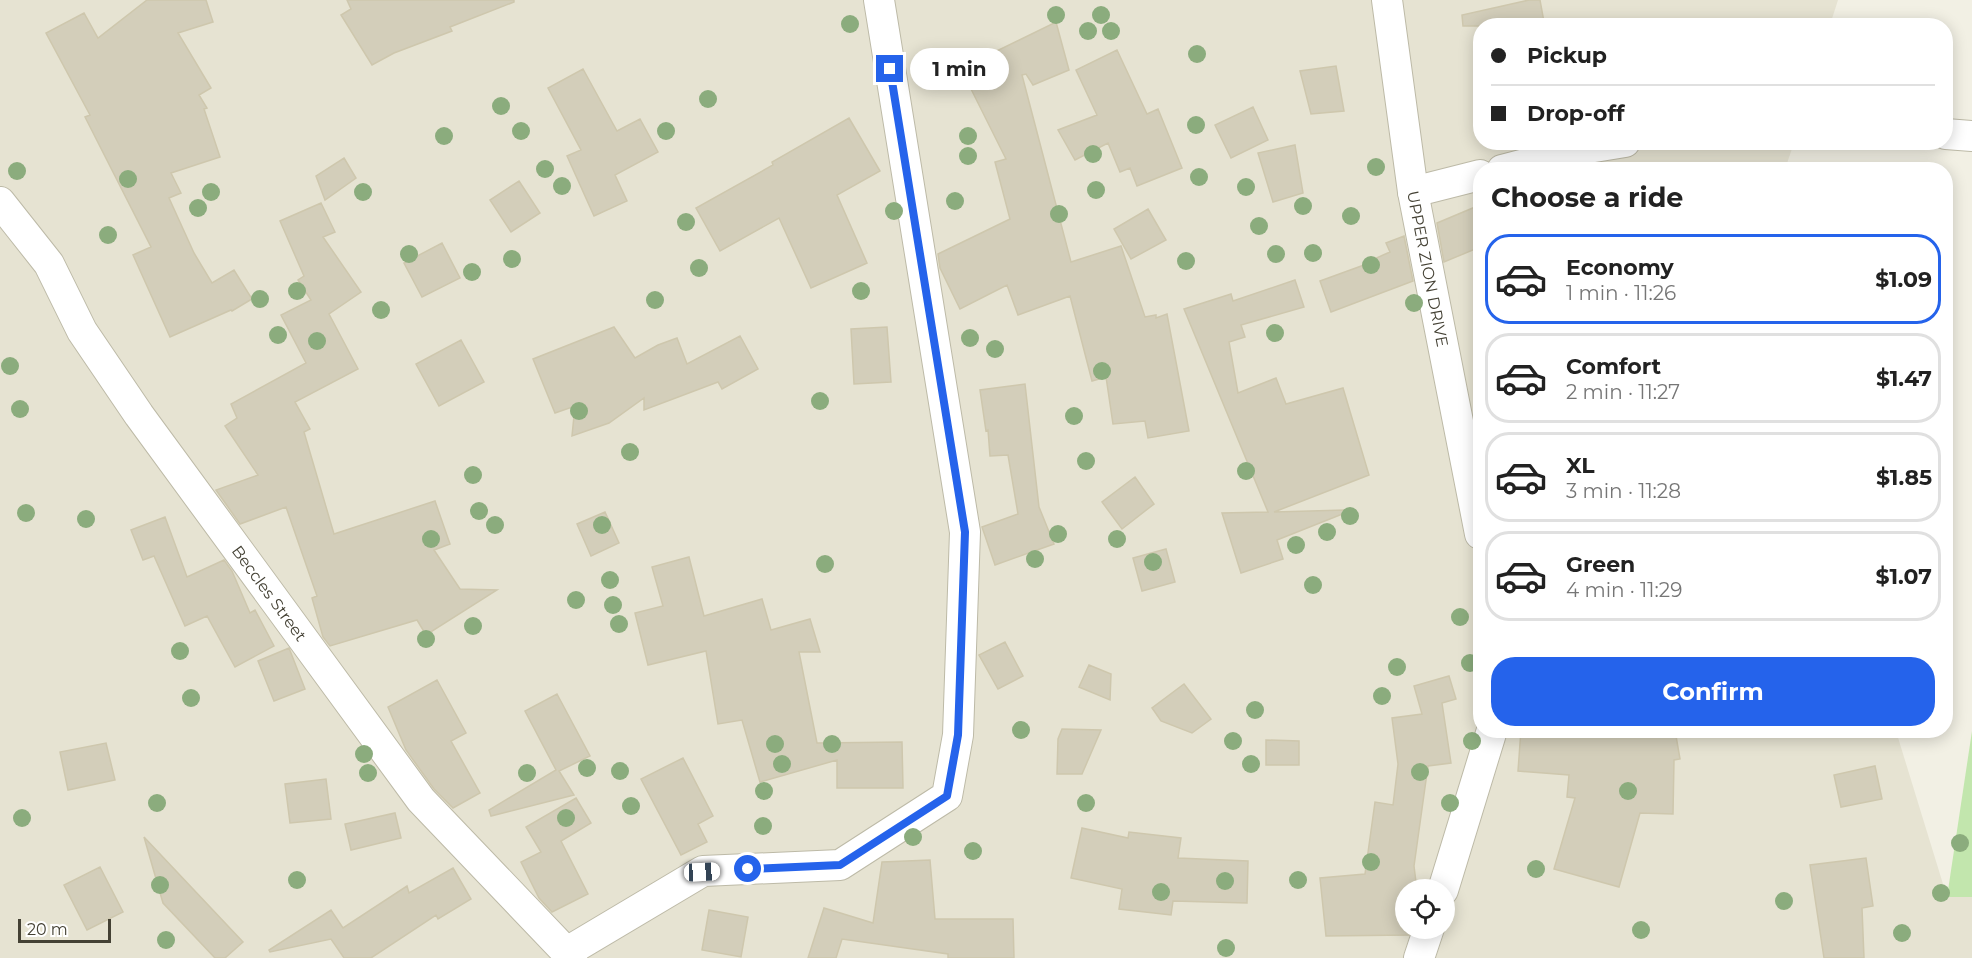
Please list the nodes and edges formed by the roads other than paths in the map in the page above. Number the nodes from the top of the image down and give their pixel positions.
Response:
1 (879, 0) edge
2 (1387, 0) edge
3 (1953, 135) edge
4 (1972, 136) edge
5 (1578, 150) edge
6 (1532, 162) edge
7 (1473, 177) edge
8 (1413, 192) junction
9 (0, 202) edge
10 (1473, 498) edge
11 (1490, 738) edge
12 (1446, 879) edge
13 (1426, 939) edge
14 (569, 955) edge
15 (1419, 958) edge

1 - 14 street
2 - 8 street, UPPER ZION DRIVE
3 - 4 street
5 - 6 street
7 - 8 street
8 - 10 street, UPPER ZION DRIVE
9 - 14 street, Beccles Street
11 - 12 street
13 - 15 street

